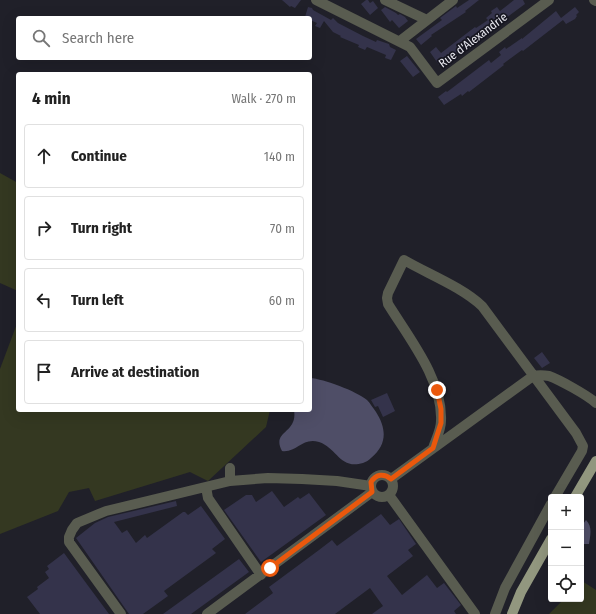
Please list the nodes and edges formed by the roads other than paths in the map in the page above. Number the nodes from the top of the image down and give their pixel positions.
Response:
1 (316, 0) edge
2 (385, 0) edge
3 (453, 0) edge
4 (549, 0) edge
5 (427, 20) junction
6 (400, 42) junction
7 (533, 376) junction
8 (595, 401) edge
9 (433, 448) junction
10 (596, 461) edge
11 (230, 468) dead end
12 (391, 479) junction
13 (230, 481) junction
14 (206, 487) junction
15 (372, 489) junction
16 (557, 494) edge
17 (577, 494) edge
18 (389, 495) junction
19 (548, 509) edge
20 (548, 544) edge
21 (261, 575) junction
22 (121, 614) edge
23 (207, 614) edge
24 (475, 614) edge
25 (495, 614) edge
26 (512, 614) edge

1 - 6 street, Rue d'Alexandrie
2 - 5 street
3 - 5 street
4 - 6 street, Rue d'Alexandrie
5 - 6 street
7 - 8 street
7 - 9 street
7 - 9 street
7 - 16 street
9 - 12 street
10 - 17 main road
11 - 13 street
12 - 15 street
12 - 18 street
13 - 14 street
13 - 15 street
14 - 21 street
14 - 22 street
15 - 18 street
15 - 21 street
18 - 24 street
19 - 25 street
20 - 26 main road
21 - 23 street

